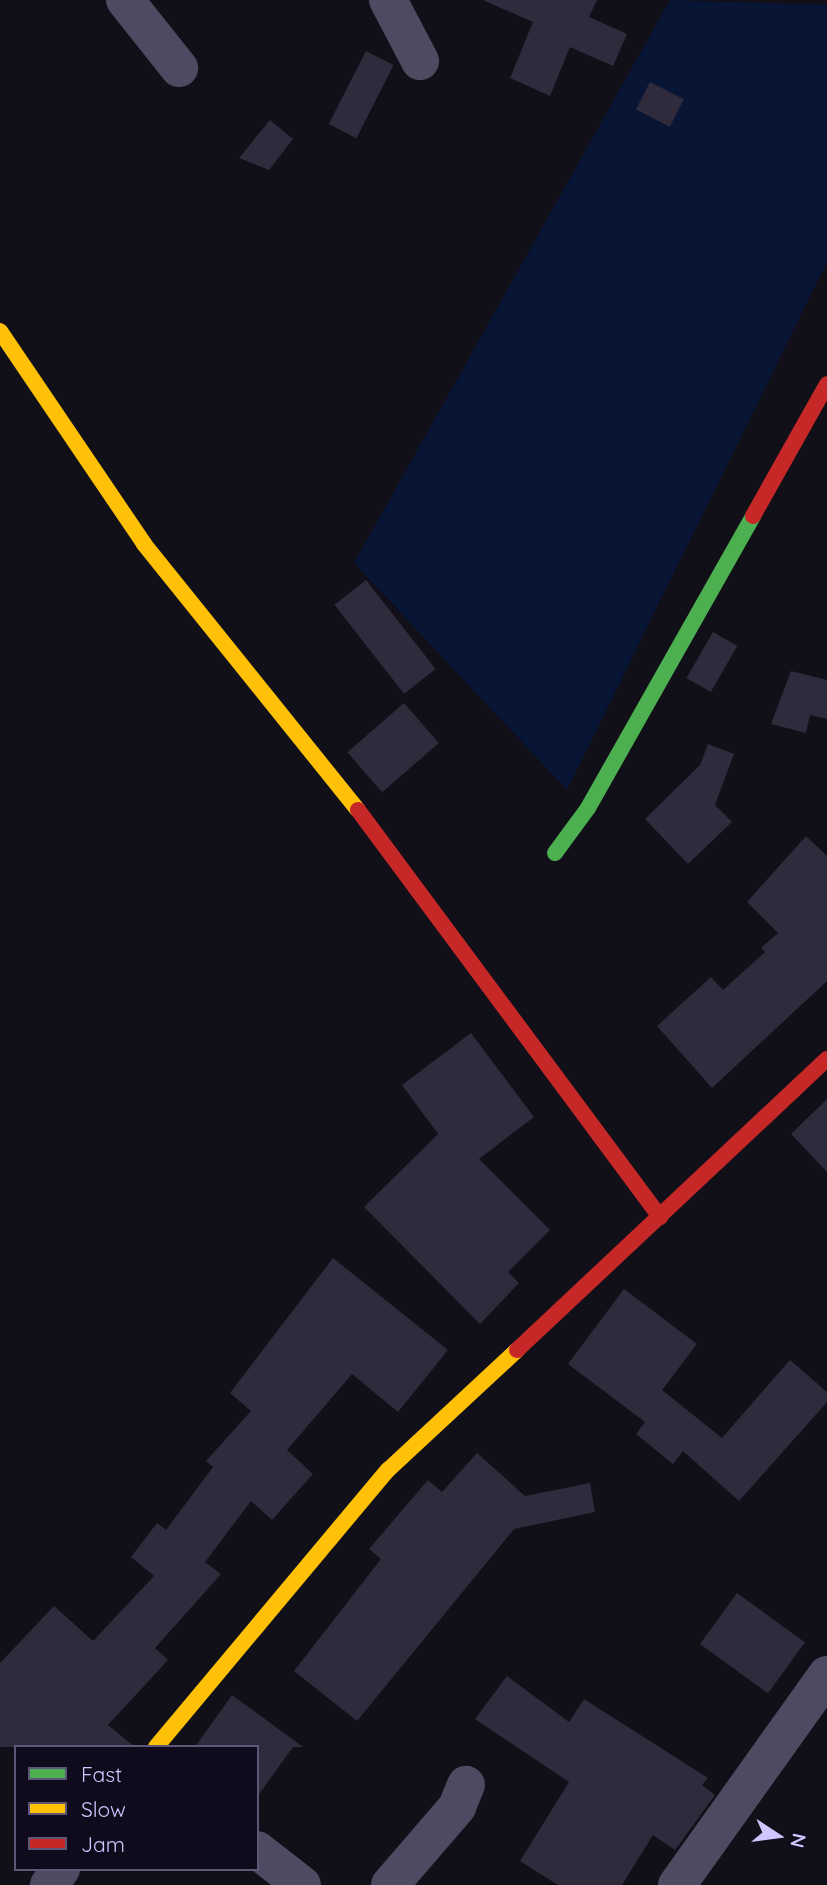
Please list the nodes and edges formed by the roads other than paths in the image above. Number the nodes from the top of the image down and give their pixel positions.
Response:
1 (125, 0) edge
2 (388, 0) edge
3 (419, 61) dead end
4 (179, 68) dead end
5 (0, 331) edge
6 (827, 384) edge
7 (555, 853) dead end
8 (823, 1071) edge
9 (660, 1217) junction
10 (827, 1675) edge
11 (158, 1745) edge
12 (466, 1785) dead end
13 (259, 1852) edge
14 (302, 1885) edge
15 (390, 1885) edge
16 (677, 1885) edge

1 - 4 street
2 - 3 street
5 - 9 street
6 - 7 street
8 - 9 street
9 - 11 street
10 - 16 street
12 - 15 street
13 - 14 street

